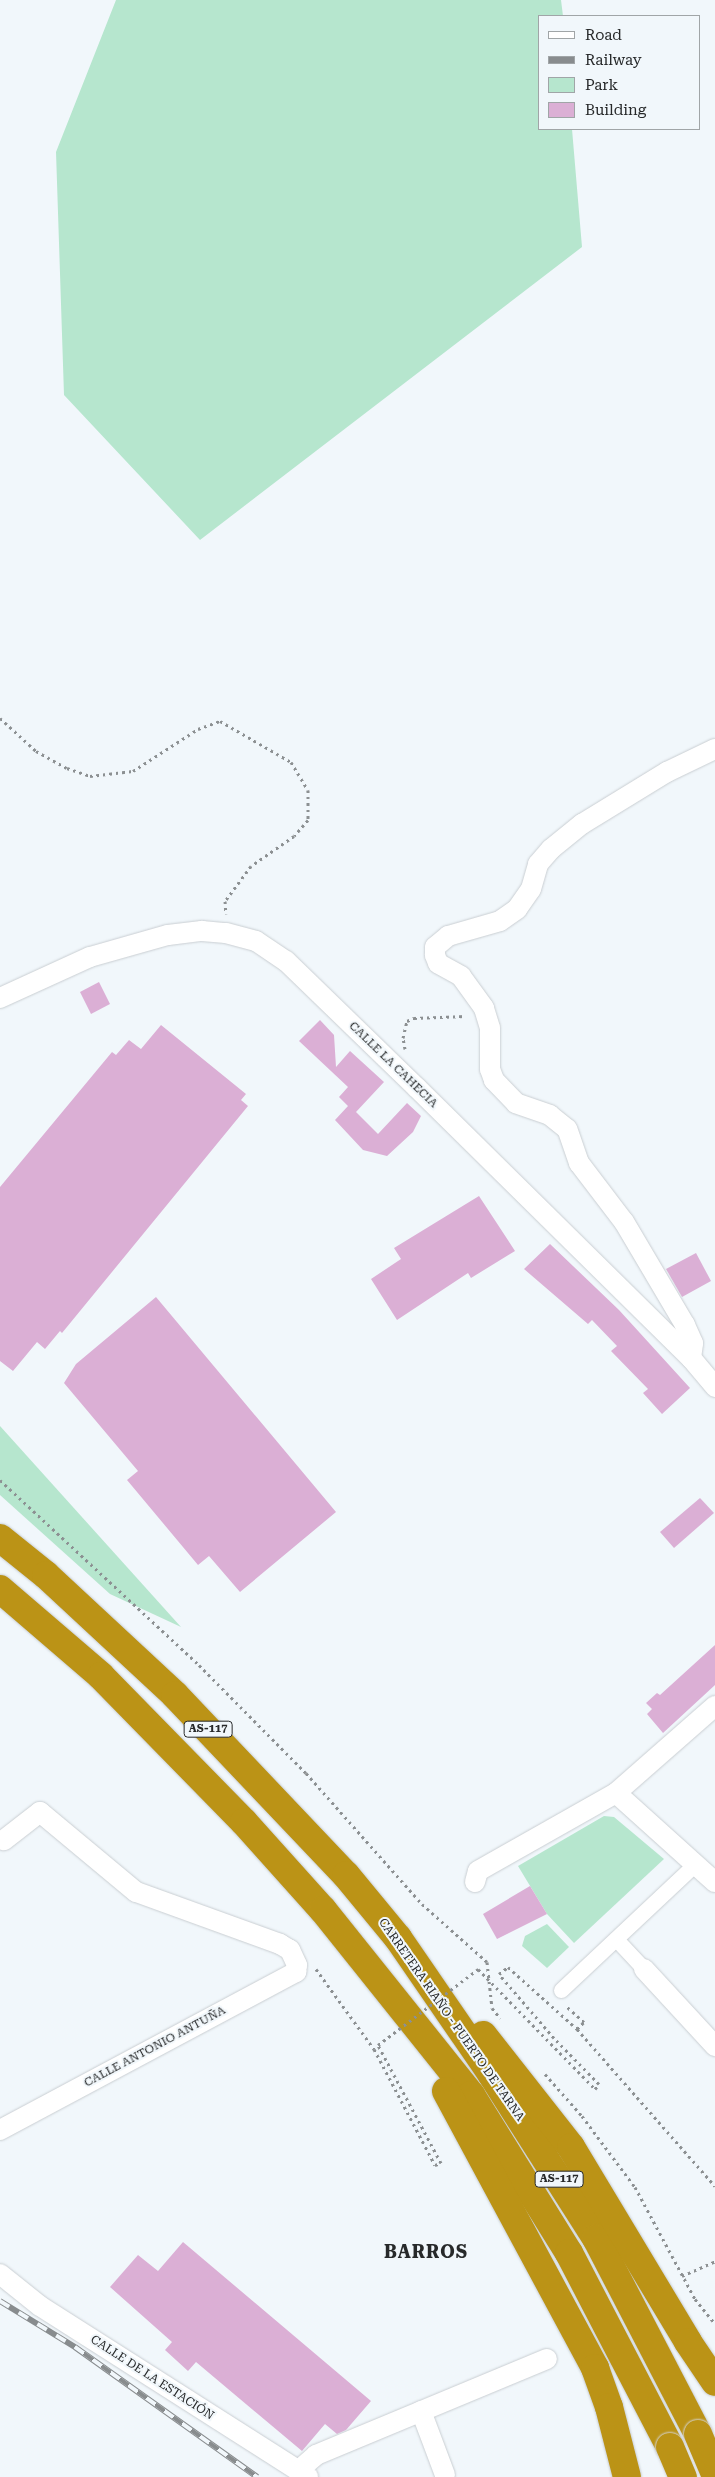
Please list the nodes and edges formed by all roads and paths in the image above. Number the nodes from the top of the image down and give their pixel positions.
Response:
1 (0, 718) edge
2 (715, 749) edge
3 (226, 933) junction
4 (0, 998) edge
5 (473, 1020) dead end
6 (402, 1074) junction
7 (690, 1358) junction
8 (715, 1387) edge
9 (0, 1538) edge
10 (0, 1589) edge
11 (715, 1706) edge
12 (616, 1793) junction
13 (4, 1840) dead end
14 (695, 1864) junction
15 (475, 1882) dead end
16 (715, 1882) edge
17 (398, 1938) junction
18 (616, 1939) junction
19 (296, 1957) junction
20 (644, 1969) joint
21 (376, 1976) junction
22 (562, 1996) joint
23 (577, 2029) junction
24 (715, 2046) edge
25 (0, 2130) edge
26 (715, 2186) edge
27 (715, 2261) edge
28 (0, 2274) edge
29 (682, 2276) dead end
30 (547, 2359) dead end
31 (715, 2382) edge
32 (421, 2411) junction
33 (304, 2474) edge
34 (715, 2474) edge
35 (446, 2475) dead end
36 (627, 2477) edge
37 (683, 2477) edge

1 - 3 path
2 - 7 street
3 - 4 street, CALLE LA CAHECIA
3 - 6 street, CALLE LA CAHECIA
5 - 6 path
6 - 7 street, CALLE LA CAHECIA
7 - 8 street, CALLE LA CAHECIA
9 - 17 highway, CARRETERA RIAÑO - PUERTO DE TARNA / AS-117
10 - 21 highway, AS-117
11 - 12 street
12 - 14 street
12 - 15 street
13 - 19 street
14 - 16 street
14 - 18 street
17 - 31 highway
17 - 34 highway, CARRETERA RIAÑO - PUERTO DE TARNA / AS-117, bridge
18 - 20 street
18 - 22 street
19 - 23 path, bridge
19 - 25 street, CALLE ANTONIO ANTUÑA
20 - 24 street
21 - 36 highway
21 - 37 highway, AS-117, bridge
22 - 23 path
23 - 26 path
27 - 29 path
28 - 33 street, CALLE DE LA ESTACIÓN
30 - 32 street
32 - 33 street
32 - 35 street

